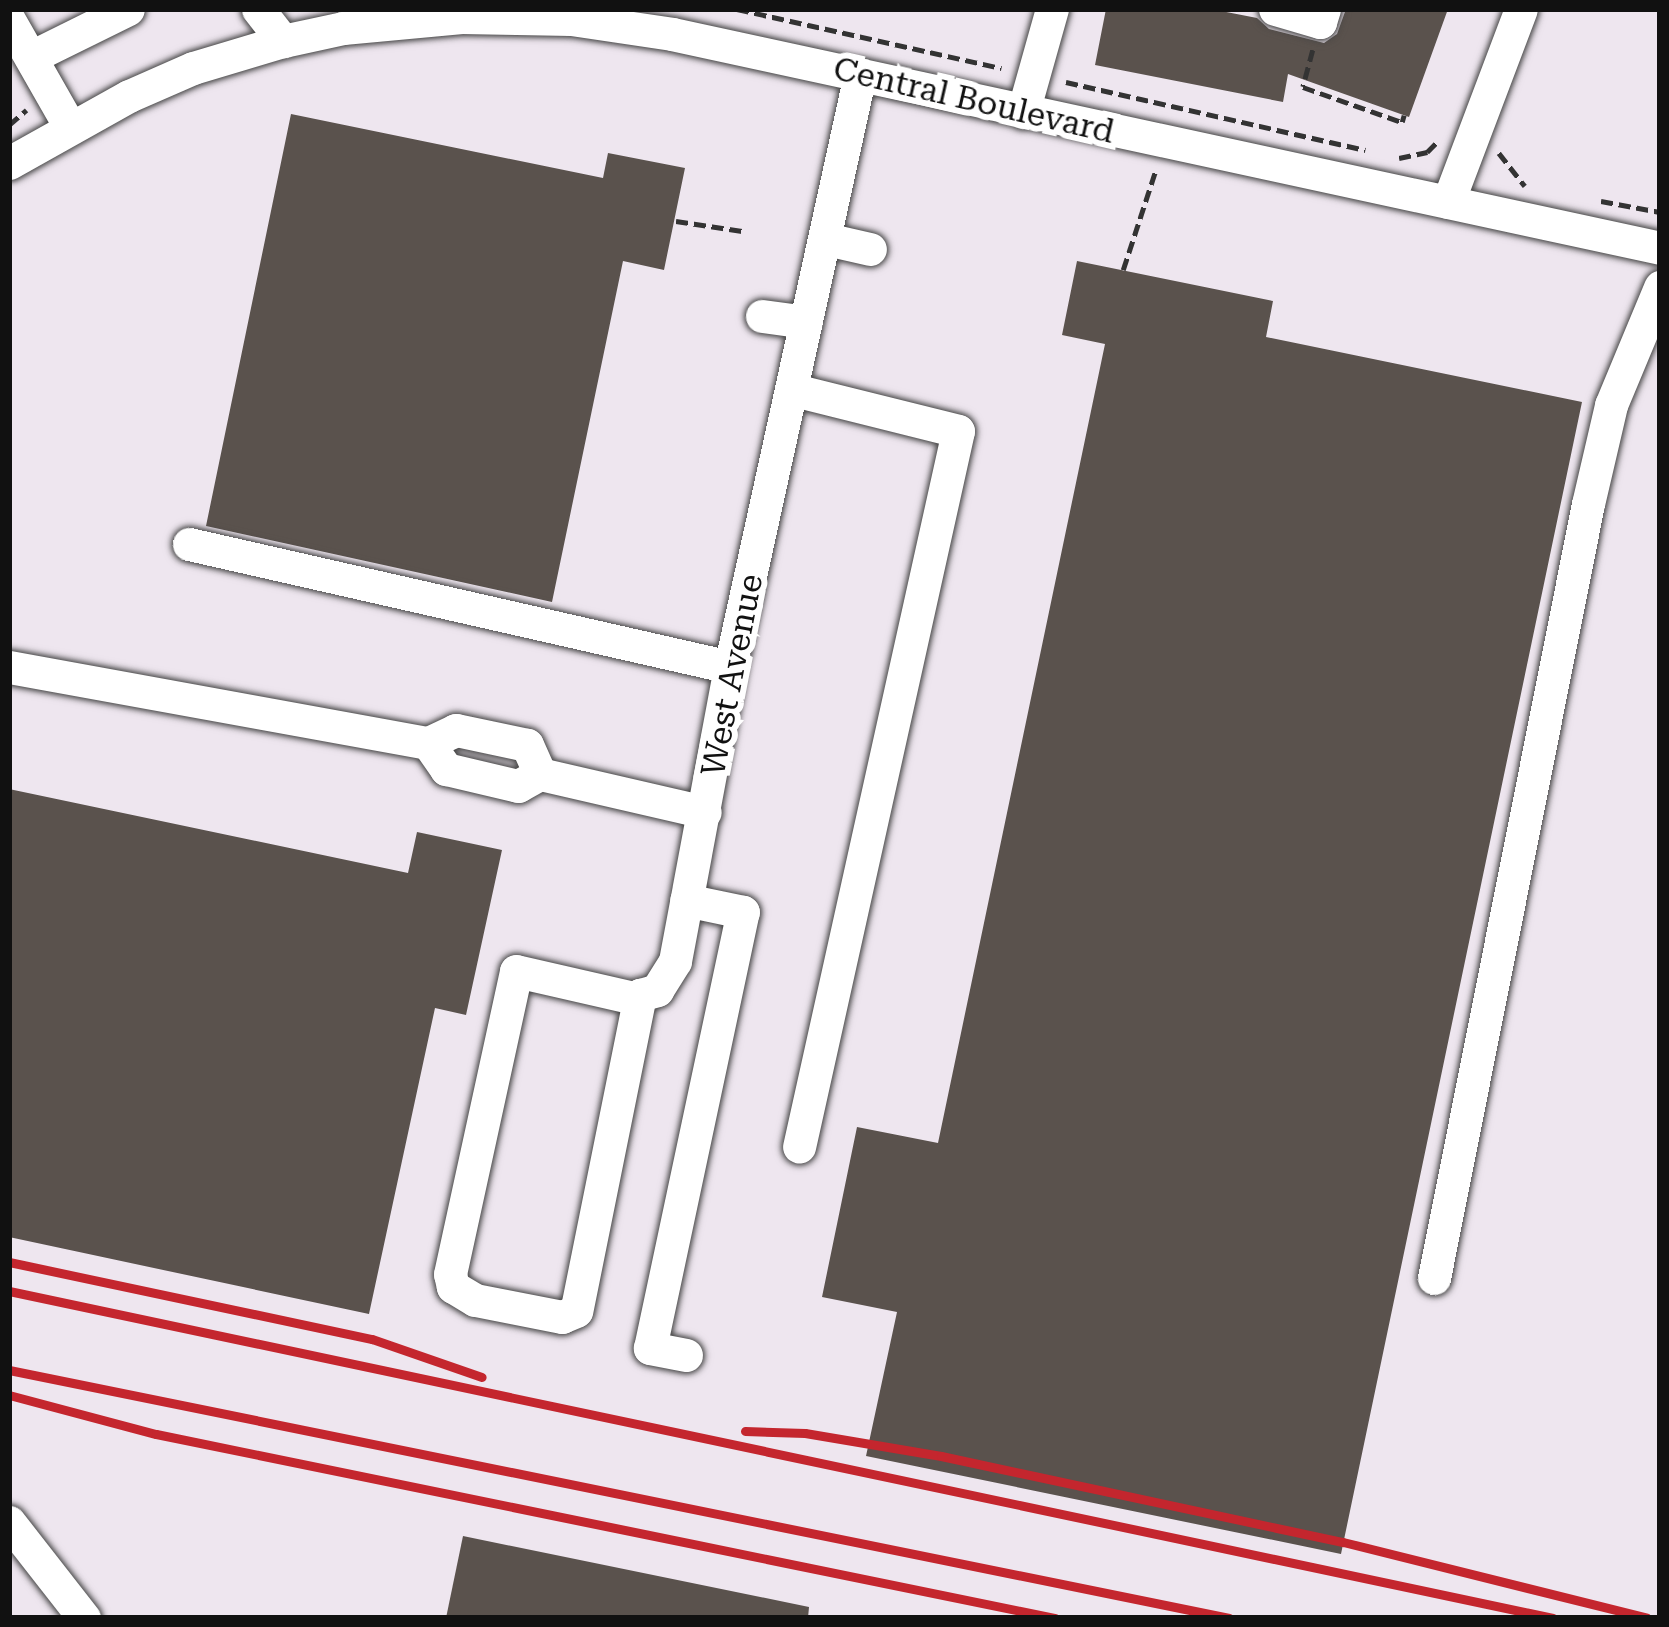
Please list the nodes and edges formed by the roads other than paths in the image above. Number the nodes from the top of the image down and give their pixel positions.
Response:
1 (128, 9) edge
2 (258, 9) edge
3 (1052, 9) edge
4 (1275, 9) edge
5 (1521, 9) edge
6 (1322, 15) edge
7 (9, 20) edge
8 (283, 40) junction
9 (32, 57) junction
10 (860, 74) junction
11 (1023, 112) junction
12 (69, 125) junction
13 (9, 164) edge
14 (1448, 202) junction
15 (826, 239) junction
16 (1660, 248) edge
17 (870, 249) dead end
18 (1660, 287) edge
19 (763, 316) dead end
20 (806, 322) junction
21 (794, 390) junction
22 (189, 544) dead end
23 (9, 667) edge
24 (730, 667) junction
25 (705, 812) junction
26 (686, 900) junction
27 (640, 995) junction
28 (799, 1148) dead end
29 (1434, 1278) dead end
30 (686, 1355) dead end
31 (9, 1522) edge
32 (84, 1618) edge

1 - 9 street
2 - 8 street
3 - 11 street
4 - 6 street
5 - 14 street
7 - 9 street
8 - 10 street, Central Boulevard
8 - 12 street, Central Boulevard
9 - 12 street
10 - 11 street, Central Boulevard
10 - 15 street, West Avenue
11 - 14 street, Central Boulevard
12 - 13 street, Central Boulevard
14 - 16 street, Central Boulevard
15 - 17 street
15 - 20 street, West Avenue
18 - 29 street
19 - 20 street
20 - 21 street, West Avenue
21 - 24 street, West Avenue
21 - 28 street
22 - 24 street
23 - 25 street
24 - 25 street, West Avenue
25 - 26 street, West Avenue
26 - 27 street, West Avenue
26 - 30 street
27 - 27 street
31 - 32 street

